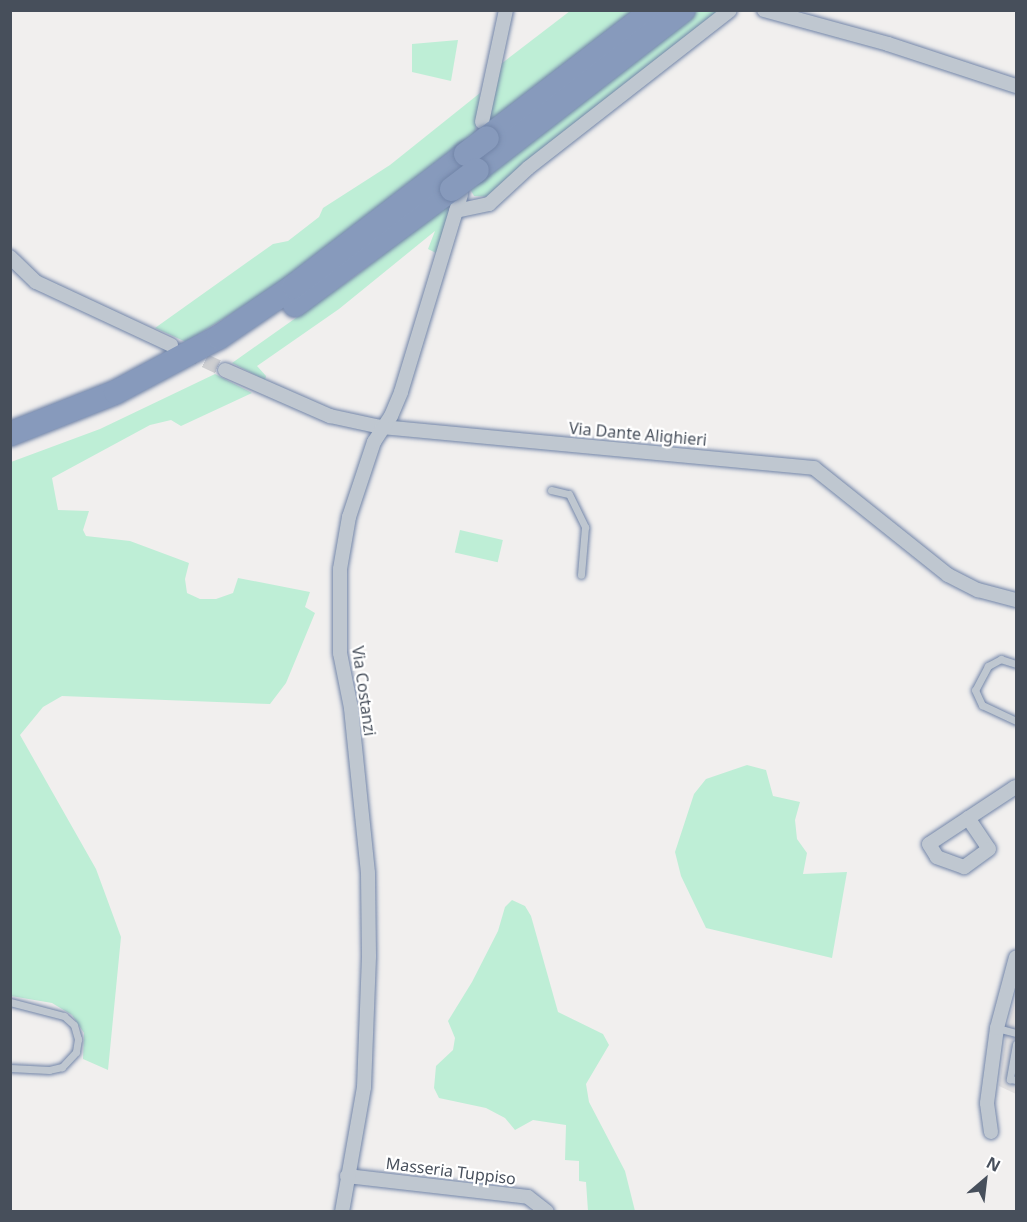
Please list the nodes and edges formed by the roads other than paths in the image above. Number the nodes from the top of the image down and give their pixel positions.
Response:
1 (506, 10) edge
2 (653, 10) edge
3 (683, 10) edge
4 (730, 10) edge
5 (764, 10) edge
6 (1017, 86) edge
7 (485, 130) junction
8 (472, 162) junction
9 (456, 198) junction
10 (10, 257) edge
11 (171, 345) tunnel mouth
12 (225, 370) tunnel mouth
13 (381, 427) junction
14 (10, 434) edge
15 (10, 450) edge
16 (551, 490) dead end
17 (581, 575) dead end
18 (1017, 600) edge
19 (1017, 664) edge
20 (1017, 721) edge
21 (1017, 787) edge
22 (968, 818) dead end
23 (1017, 957) edge
24 (10, 1002) edge
25 (997, 1028) junction
26 (1017, 1033) edge
27 (1017, 1044) edge
28 (10, 1068) edge
29 (1017, 1080) edge
30 (991, 1132) dead end
31 (346, 1176) junction
32 (342, 1212) edge
33 (547, 1212) edge

1 - 7 street
2 - 7 highway
3 - 8 highway
4 - 9 street
5 - 6 street
7 - 8 highway, bridge
8 - 9 highway, bridge
8 - 14 highway
9 - 13 street, Via Costanzi
9 - 15 highway
10 - 11 street
12 - 13 street, Via Dante Alighieri
13 - 18 street, Via Dante Alighieri
13 - 31 street, Via Costanzi
16 - 17 lane
19 - 20 lane
21 - 22 street
23 - 25 street
24 - 28 lane
25 - 26 lane
25 - 30 street
27 - 29 lane
31 - 32 street, Via Costanzi
31 - 33 street, Masseria Tuppiso

